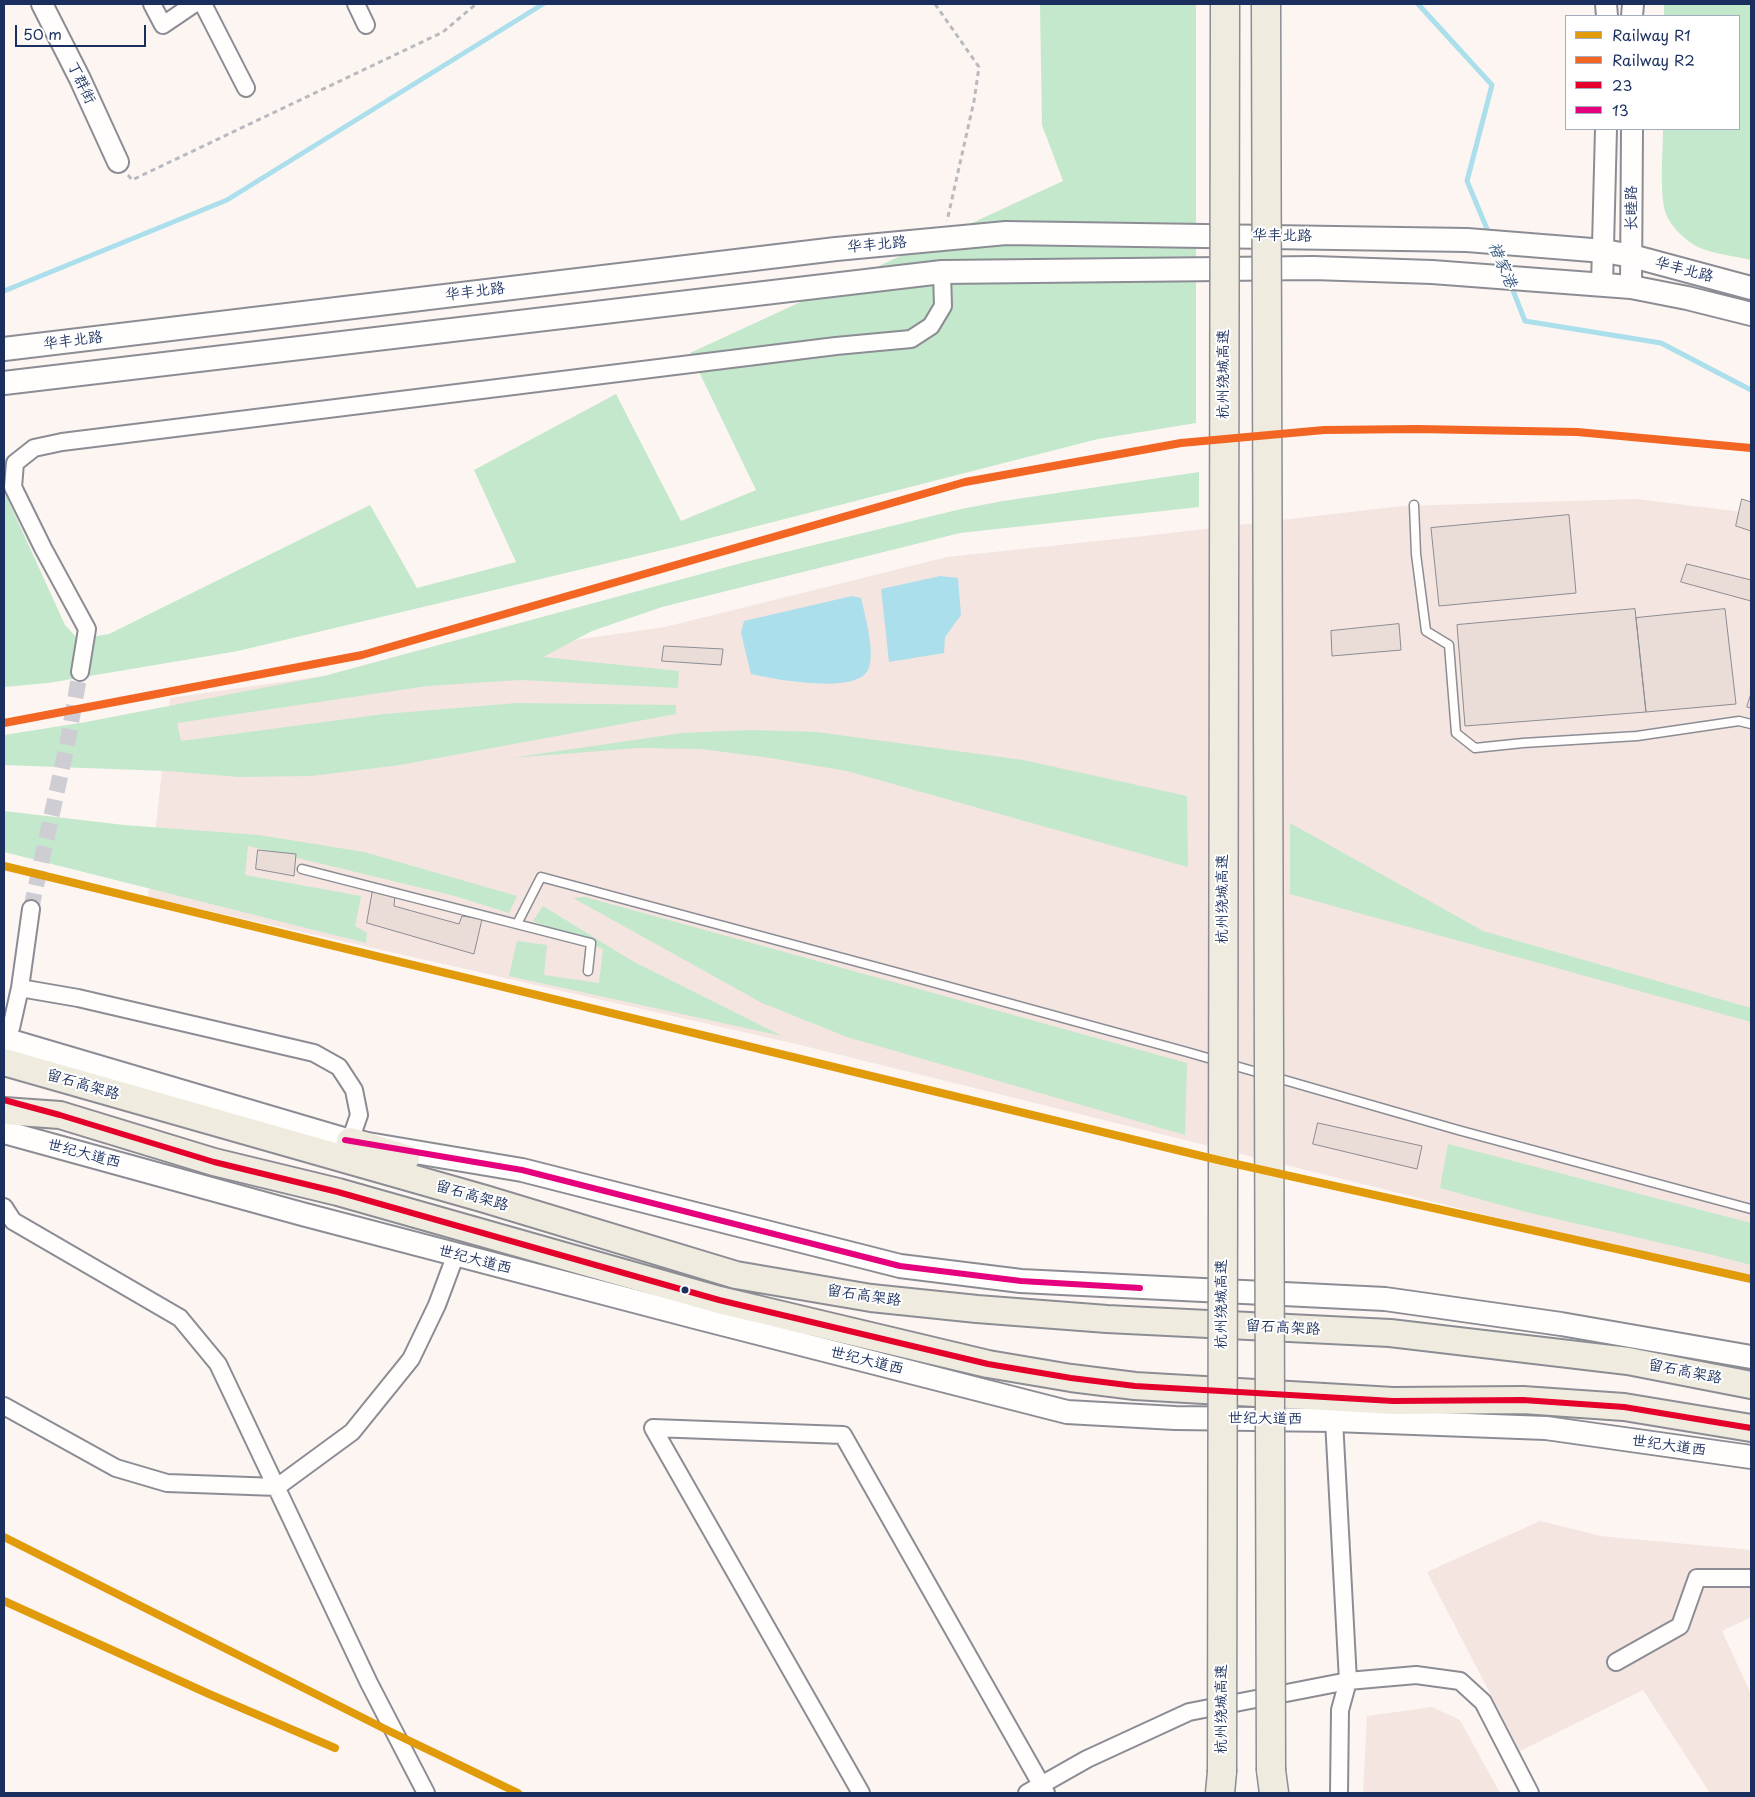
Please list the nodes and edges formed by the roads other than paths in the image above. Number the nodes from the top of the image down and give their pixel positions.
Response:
1 (42, 4) edge
2 (152, 4) edge
3 (194, 4) edge
4 (203, 4) edge
5 (356, 4) edge
6 (1225, 4) edge
7 (1266, 4) edge
8 (366, 25) dead end
9 (246, 88) dead end
10 (1606, 130) edge
11 (1632, 130) edge
12 (118, 162) road end
13 (1604, 251) junction
14 (1632, 256) junction
15 (942, 272) junction
16 (1602, 285) junction
17 (1631, 287) junction
18 (1751, 288) edge
19 (1751, 314) edge
20 (4, 350) edge
21 (4, 383) edge
22 (1414, 505) dead end
23 (80, 672) tunnel mouth
24 (1751, 724) edge
25 (302, 869) dead end
26 (31, 909) tunnel mouth
27 (517, 924) junction
28 (588, 971) dead end
29 (20, 988) junction
30 (7, 1034) edge
31 (4, 1062) edge
32 (4, 1111) edge
33 (4, 1132) edge
34 (350, 1142) junction
35 (4, 1207) edge
36 (1751, 1209) edge
37 (456, 1254) junction
38 (871, 1298) junction
39 (1751, 1357) edge
40 (1751, 1384) edge
41 (4, 1406) edge
42 (1334, 1420) junction
43 (1751, 1428) edge
44 (1751, 1457) edge
45 (277, 1487) junction
46 (1751, 1578) edge
47 (1616, 1662) dead end
48 (1348, 1681) junction
49 (1272, 1785) edge
50 (1222, 1786) edge
51 (1044, 1789) edge
52 (426, 1793) edge
53 (861, 1793) edge
54 (1027, 1793) edge
55 (1339, 1793) edge
56 (1530, 1793) edge

1 - 12 street, 丁群街
2 - 3 street
4 - 9 street
5 - 8 street
6 - 50 highway, 杭州绕城高速, bridge
7 - 49 highway, bridge
10 - 13 street, 长睦路
11 - 14 street, 长睦路
13 - 14 main road, 华丰北路
13 - 16 street, 长睦路
13 - 20 main road, 华丰北路
14 - 17 street, 长睦路
14 - 18 main road, 华丰北路
15 - 16 main road, 华丰北路
15 - 21 main road, 华丰北路
15 - 23 street
16 - 17 main road, 华丰北路
17 - 19 main road, 华丰北路
22 - 24 lane
25 - 27 lane
26 - 29 street
27 - 28 lane
27 - 36 lane
29 - 30 street
29 - 34 street
30 - 34 main road
31 - 38 highway, 留石高架路
32 - 43 highway
33 - 37 main road, 世纪大道西
34 - 38 highway
34 - 39 main road
35 - 45 street
37 - 42 main road, 世纪大道西
37 - 45 street
38 - 40 highway, 留石高架路
41 - 45 street
42 - 44 main road, 世纪大道西
42 - 48 street
45 - 52 street
46 - 47 street
48 - 51 street
48 - 55 street
48 - 56 street
51 - 53 street
51 - 54 street

